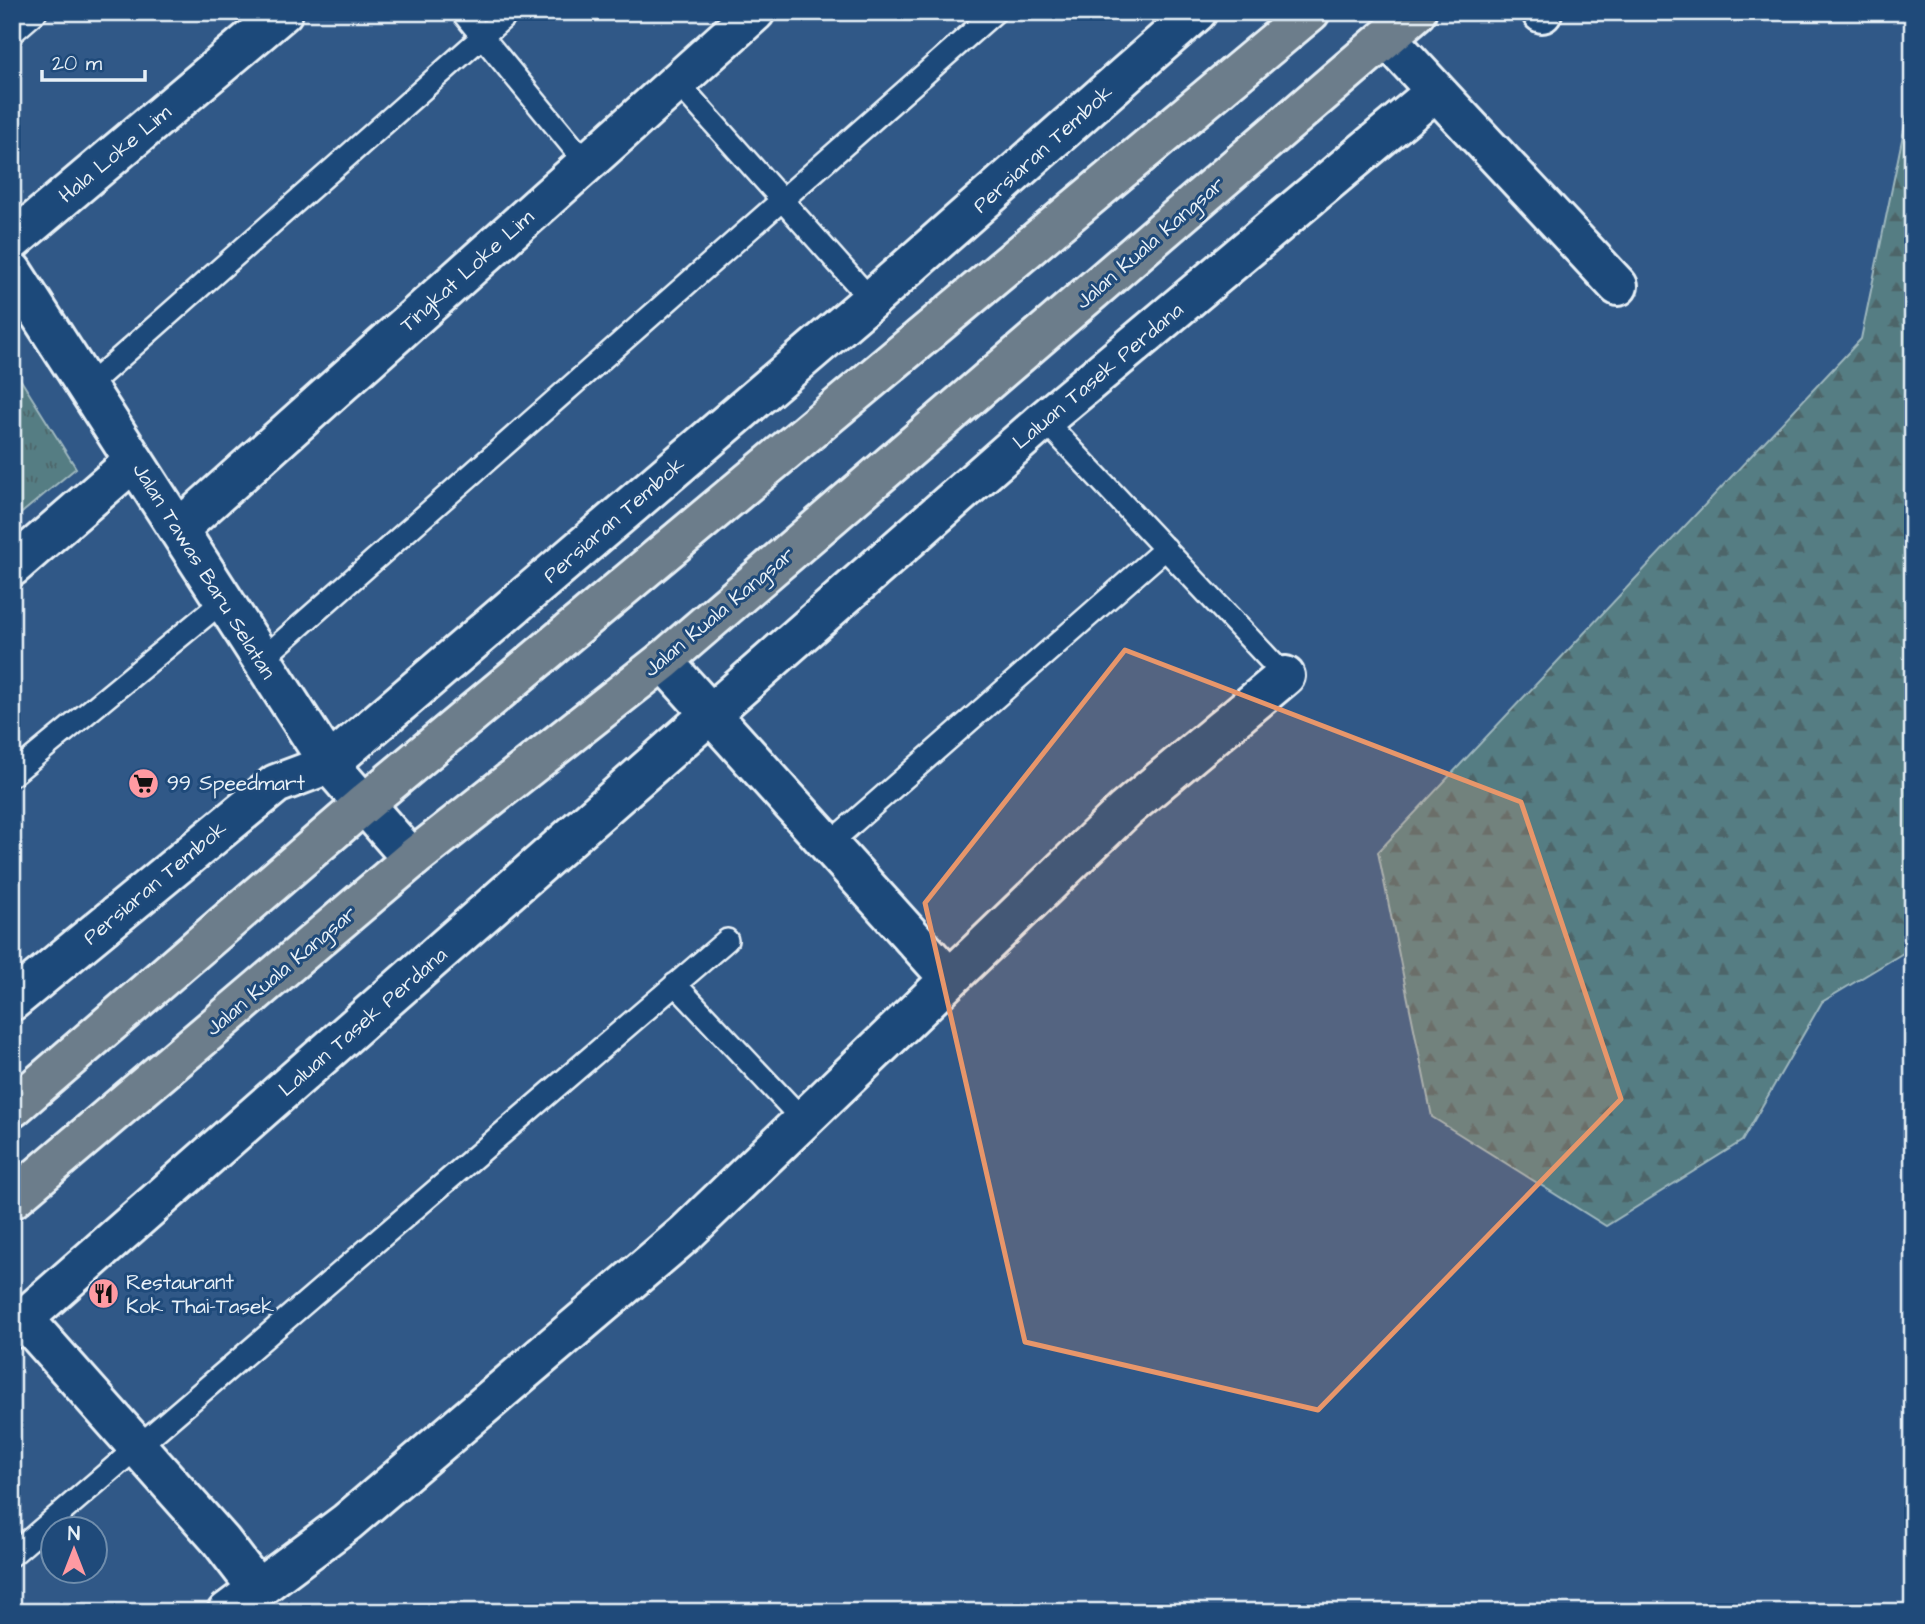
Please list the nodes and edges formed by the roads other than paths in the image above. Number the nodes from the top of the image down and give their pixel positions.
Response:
1 (36, 12) edge
2 (283, 12) edge
3 (462, 12) edge
4 (510, 12) edge
5 (755, 12) edge
6 (995, 12) edge
7 (1197, 12) edge
8 (1310, 12) edge
9 (1416, 12) edge
10 (12, 33) edge
11 (481, 37) junction
12 (1388, 39) junction
13 (678, 83) junction
14 (1436, 91) junction
15 (587, 164) junction
16 (783, 202) junction
17 (12, 241) edge
18 (12, 271) edge
19 (1618, 286) dead end
20 (872, 300) junction
21 (87, 387) junction
22 (1044, 420) junction
23 (134, 461) junction
24 (178, 529) junction
25 (1166, 548) junction
26 (12, 567) edge
27 (223, 601) junction
28 (260, 661) junction
29 (663, 661) junction
30 (1285, 676) joint
31 (713, 713) junction
32 (328, 764) junction
33 (12, 775) edge
34 (365, 803) junction
35 (829, 844) junction
36 (412, 859) junction
37 (727, 940) dead end
38 (948, 977) junction
39 (675, 984) junction
40 (12, 1001) edge
41 (12, 1108) edge
42 (803, 1119) junction
43 (12, 1199) edge
44 (18, 1324) edge
45 (139, 1449) junction
46 (12, 1556) edge
47 (257, 1588) junction
48 (227, 1612) edge

1 - 10 lane
2 - 17 street, Hala Loke Lim
3 - 11 lane
4 - 11 lane
5 - 13 street, Tingkat Loke Lim
6 - 16 lane
7 - 20 street, Persiaran Tembok
8 - 34 highway
9 - 12 highway, Jalan Kuala Kangsar
11 - 15 lane
11 - 21 lane
12 - 14 street
12 - 29 highway, Jalan Kuala Kangsar
13 - 15 street, Tingkat Loke Lim
13 - 16 lane
14 - 19 street
14 - 22 street, Laluan Tasek Perdana
15 - 24 street, Tingkat Loke Lim
16 - 20 lane
16 - 28 lane
18 - 21 street, Jalan Tawas Baru Selatan
20 - 32 street, Persiaran Tembok
21 - 23 street, Jalan Tawas Baru Selatan
22 - 25 lane
22 - 31 street, Laluan Tasek Perdana
23 - 24 street, Jalan Tawas Baru Selatan
23 - 26 street
24 - 27 street, Jalan Tawas Baru Selatan
25 - 30 lane
25 - 35 lane
27 - 28 street, Jalan Tawas Baru Selatan
27 - 33 lane
28 - 32 street, Jalan Tawas Baru Selatan
29 - 31 street
29 - 36 highway, Jalan Kuala Kangsar
30 - 38 street
31 - 35 street
31 - 44 street, Laluan Tasek Perdana
32 - 34 street, Jalan Tawas Baru Selatan
32 - 40 street, Persiaran Tembok
34 - 36 street, Jalan Tawas Baru Selatan
34 - 41 highway
35 - 38 street
36 - 43 highway, Jalan Kuala Kangsar
37 - 39 lane
38 - 42 street
39 - 42 lane
39 - 45 lane
42 - 47 street
44 - 45 street
45 - 46 lane
45 - 47 street
47 - 48 street

